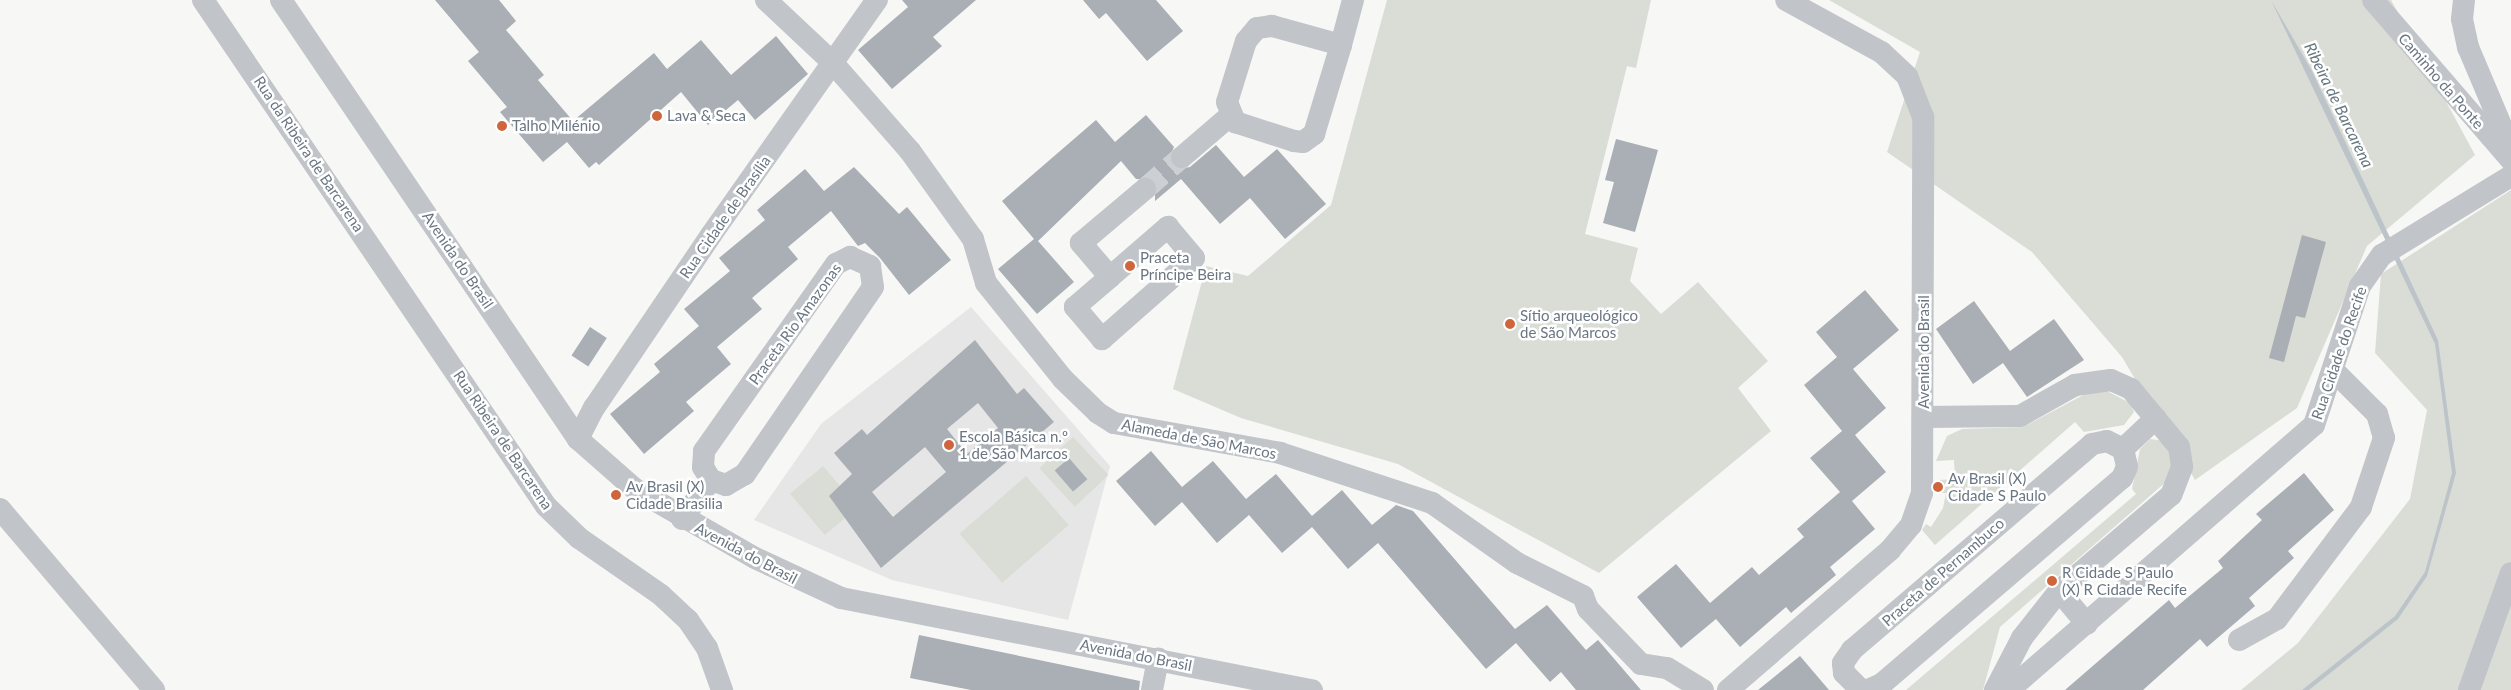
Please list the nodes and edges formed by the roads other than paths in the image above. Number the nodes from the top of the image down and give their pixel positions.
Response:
1 (203, 0) edge
2 (281, 0) edge
3 (766, 0) edge
4 (877, 0) edge
5 (1353, 0) edge
6 (1786, 0) edge
7 (2373, 0) edge
8 (2464, 0) edge
9 (1341, 45) junction
10 (832, 62) junction
11 (1230, 115) junction
12 (2511, 149) edge
13 (1182, 157) tunnel mouth
14 (2511, 160) edge
15 (2511, 176) edge
16 (1145, 189) tunnel mouth
17 (1110, 276) junction
18 (414, 308) joint
19 (2334, 371) junction
20 (1924, 417) junction
21 (2156, 418) junction
22 (578, 439) junction
23 (2123, 449) junction
24 (711, 480) junction
25 (0, 509) edge
26 (682, 519) junction
27 (2511, 573) edge
28 (2059, 591) junction
29 (2087, 624) junction
30 (2240, 640) dead end
31 (1158, 659) junction
32 (154, 690) edge
33 (722, 690) edge
34 (1152, 690) edge
35 (1312, 690) edge
36 (1703, 690) edge
37 (1728, 690) edge
38 (1861, 690) edge
39 (1868, 690) edge
40 (1995, 690) edge
41 (2009, 690) edge
42 (2469, 690) edge

1 - 18 street, Rua da Ribeira de Barcarena
2 - 22 street, Avenida do Brasil
3 - 10 street, Alameda de São Marcos
4 - 10 street, Rua Cidade de Brasília
5 - 9 street
6 - 20 street, Avenida do Brasil
7 - 14 street, Caminho da Ponte
8 - 12 street
9 - 11 street
9 - 11 street
10 - 22 street, Rua Cidade de Brasília
10 - 36 street, Alameda de São Marcos
11 - 13 street
15 - 19 street, Rua Cidade do Recife
16 - 17 street
17 - 17 street
18 - 33 street, Rua Ribeira de Barcarena
19 - 29 street, Rua Cidade do Recife
19 - 30 street
20 - 21 street
20 - 37 street, Avenida do Brasil
21 - 23 street
21 - 28 street
22 - 26 street, Avenida do Brasil
23 - 38 street, Praceta de Pernambuco
23 - 39 street
24 - 24 street, Praceta Rio Amazonas
24 - 26 street
25 - 32 street
26 - 31 street, Avenida do Brasil
27 - 42 street
28 - 29 street
28 - 40 street
29 - 41 street, Rua Cidade do Recife
31 - 34 street
31 - 35 street, Avenida do Brasil

